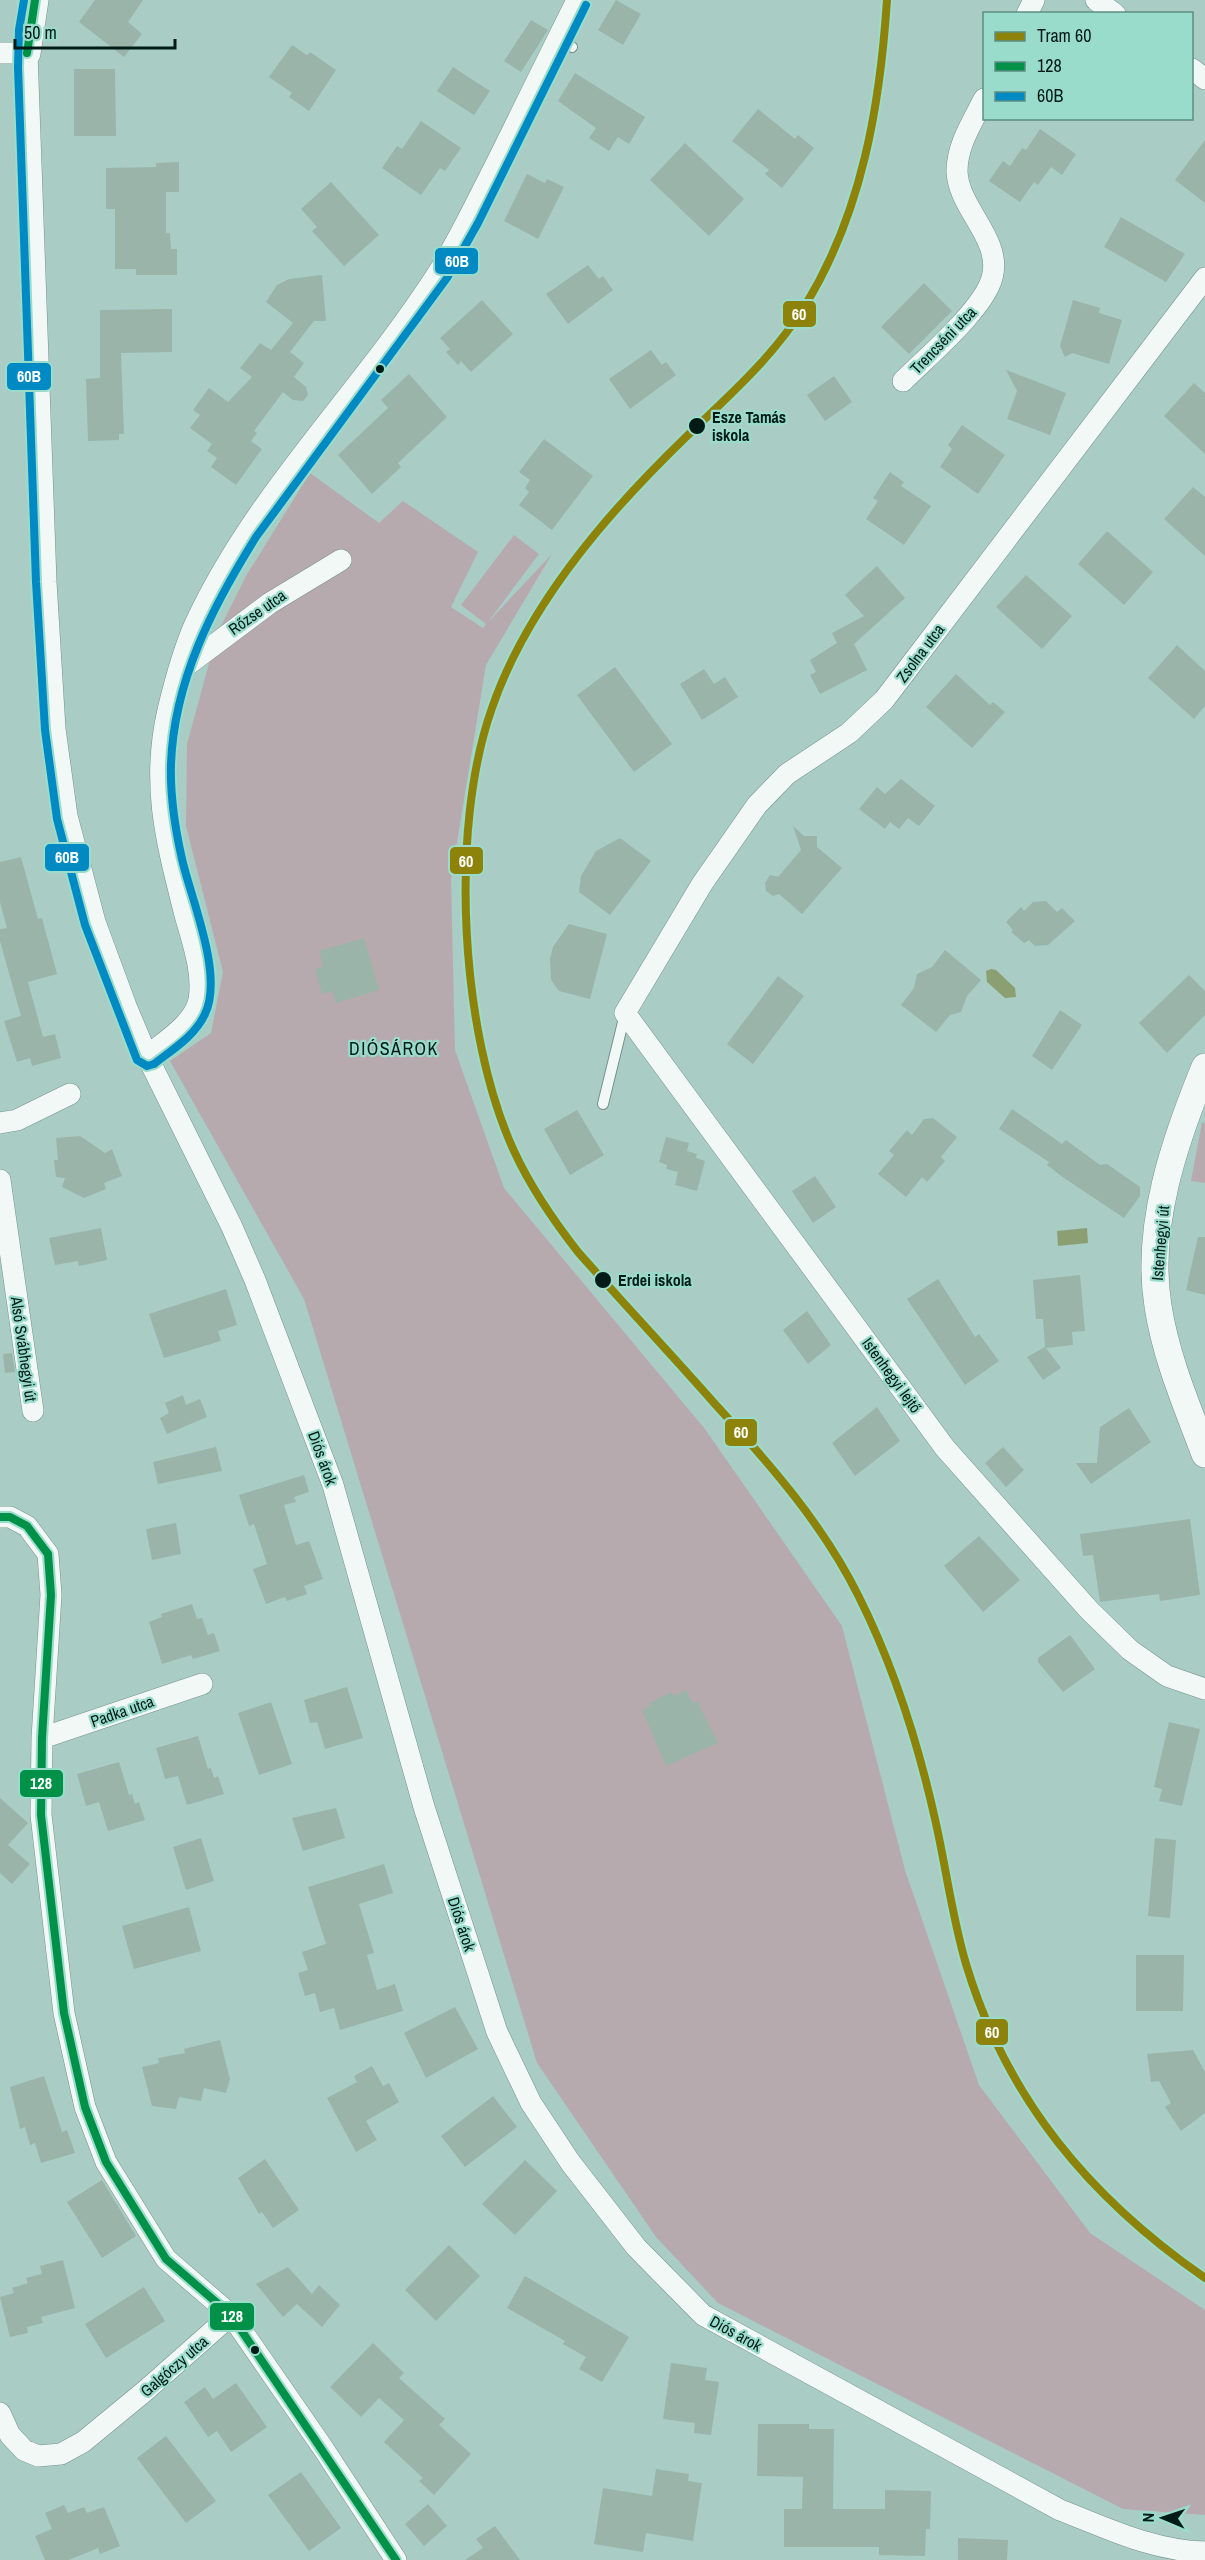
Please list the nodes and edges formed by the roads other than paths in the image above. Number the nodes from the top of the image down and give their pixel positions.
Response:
1 (35, 0) edge
2 (577, 0) edge
3 (1096, 0) edge
4 (1112, 12) edge
5 (0, 53) edge
6 (27, 53) junction
7 (983, 101) edge
8 (1205, 278) edge
9 (903, 381) dead end
10 (341, 560) dead end
11 (178, 672) junction
12 (625, 1013) junction
13 (147, 1056) junction
14 (1205, 1067) edge
15 (70, 1094) dead end
16 (603, 1104) dead end
17 (0, 1122) edge
18 (0, 1180) edge
19 (33, 1411) dead end
20 (1205, 1454) edge
21 (0, 1517) edge
22 (202, 1684) dead end
23 (1205, 1689) edge
24 (42, 1738) junction
25 (231, 2315) junction
26 (0, 2413) edge
27 (1205, 2552) edge
28 (396, 2560) edge

1 - 6 street, Diós árok
2 - 11 street
3 - 4 street
5 - 6 street
6 - 13 street, Diós árok
7 - 9 street, Trencséni utca
8 - 12 street, Zsolna utca
10 - 11 street, Rőzse utca
11 - 13 street
12 - 16 lane
12 - 23 street, Istenhegyi lejtő
13 - 27 street, Diós árok
14 - 20 street, Istenhegyi út
15 - 17 street
18 - 19 street, Alsó Svábhegyi út
21 - 24 street
22 - 24 street, Padka utca
24 - 25 street
25 - 26 street, Galgóczy utca
25 - 28 street

